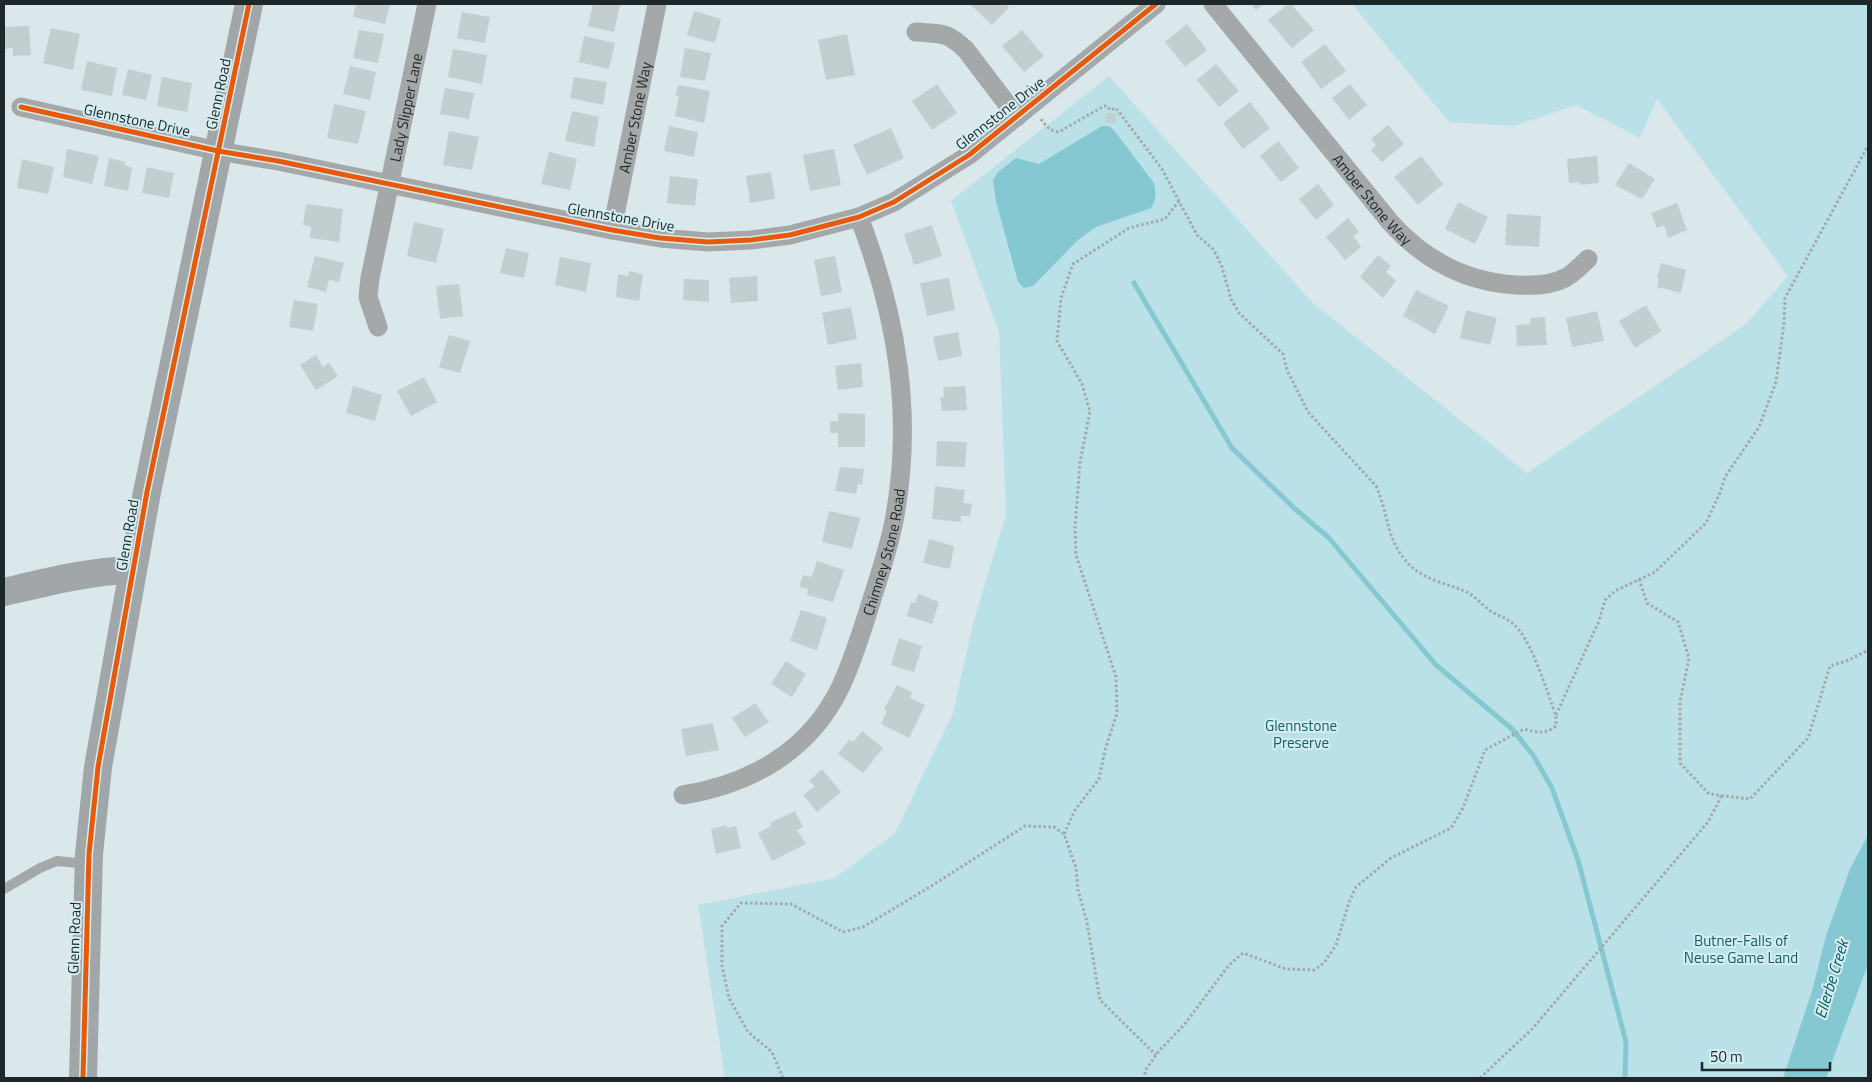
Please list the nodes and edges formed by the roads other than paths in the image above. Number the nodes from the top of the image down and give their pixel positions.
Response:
1 (249, 4) edge
2 (427, 4) edge
3 (657, 4) edge
4 (1156, 4) edge
5 (1213, 4) edge
6 (916, 32) dead end
7 (21, 107) dead end
8 (1017, 116) junction
9 (218, 151) junction
10 (390, 185) junction
11 (859, 217) junction
12 (612, 230) junction
13 (1588, 259) dead end
14 (378, 327) dead end
15 (133, 570) junction
16 (4, 592) edge
17 (683, 795) dead end
18 (89, 864) junction
19 (4, 889) edge
20 (83, 1078) edge

1 - 9 street, Glenn Road
2 - 10 street, Lady Slipper Lane
3 - 12 street, Amber Stone Way
4 - 8 street, Glennstone Drive
5 - 13 street, Amber Stone Way
6 - 8 street
7 - 9 street, Glennstone Drive
8 - 11 street, Glennstone Drive
9 - 10 street, Glennstone Drive
9 - 15 street, Glenn Road
10 - 12 street, Glennstone Drive
10 - 14 street, Lady Slipper Lane
11 - 12 street, Glennstone Drive
11 - 17 street, Chimney Stone Road
15 - 16 street
15 - 18 street, Glenn Road
18 - 19 lane
18 - 20 street, Glenn Road

